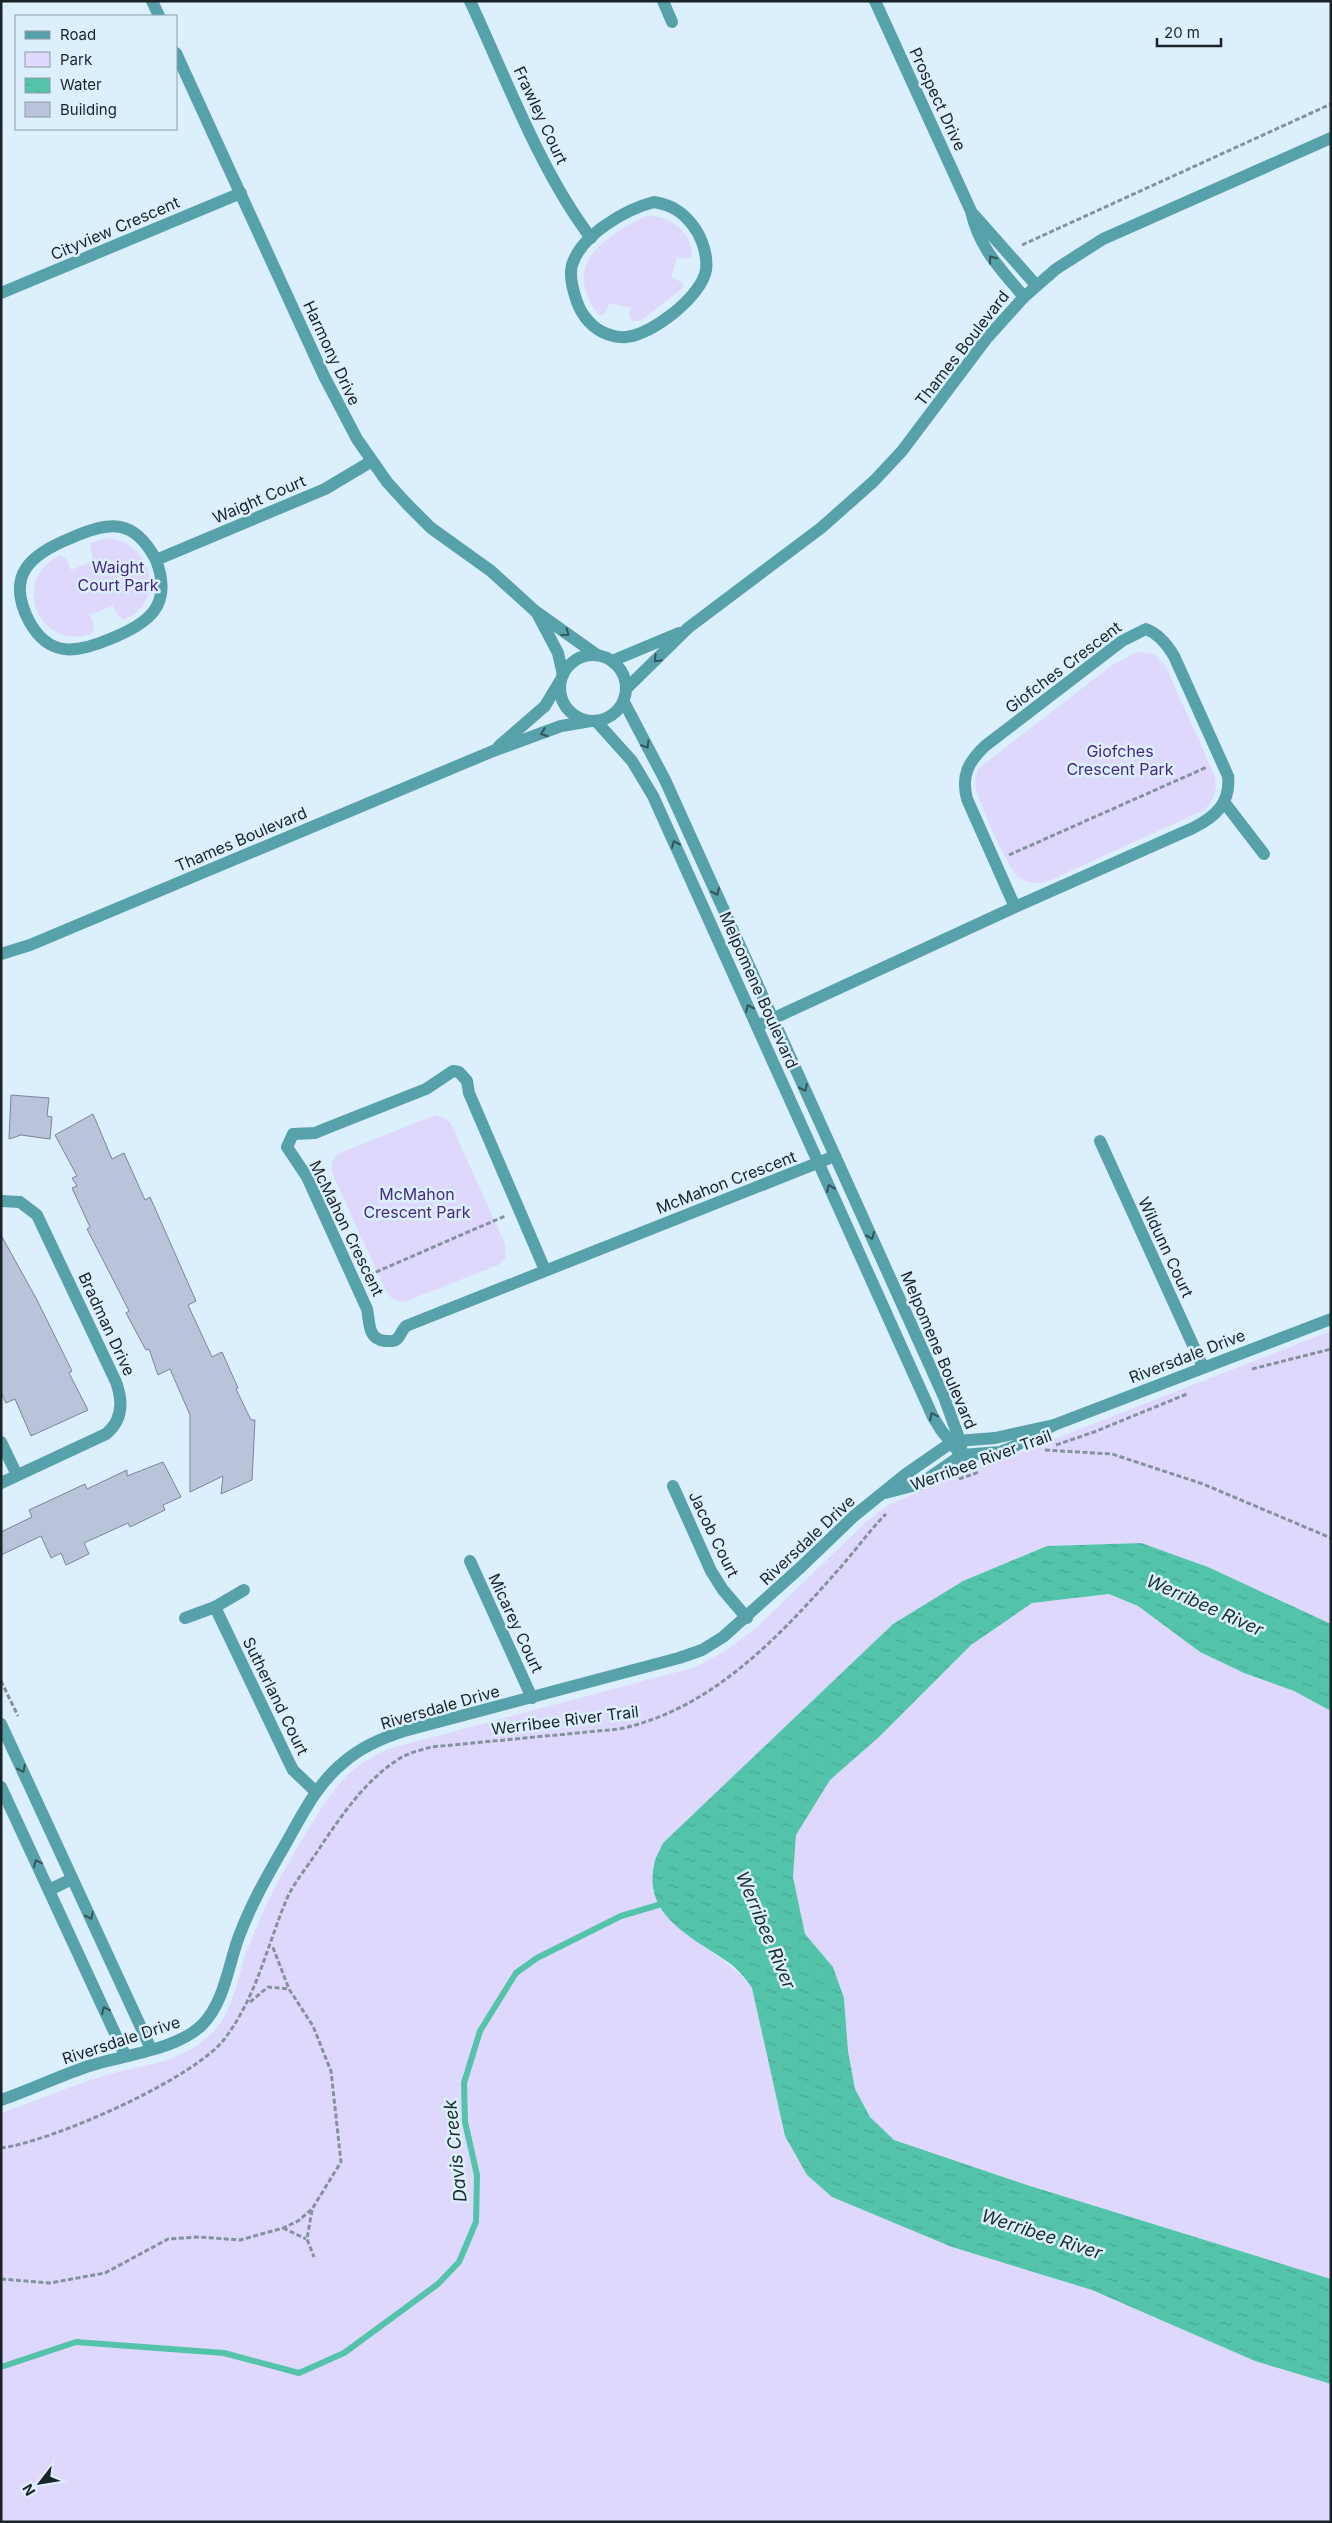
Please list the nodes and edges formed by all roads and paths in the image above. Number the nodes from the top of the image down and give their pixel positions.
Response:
1 (152, 1) edge
2 (470, 1) edge
3 (663, 1) edge
4 (875, 1) edge
5 (159, 15) edge
6 (672, 22) dead end
7 (178, 57) edge
8 (1331, 104) edge
9 (1331, 138) edge
10 (241, 193) junction
11 (971, 211) junction
12 (591, 238) junction
13 (1007, 254) junction
14 (1036, 285) junction
15 (1, 293) edge
16 (1024, 297) junction
17 (372, 461) junction
18 (156, 560) junction
19 (536, 611) junction
20 (688, 628) junction
21 (597, 655) junction
22 (612, 661) junction
23 (562, 678) junction
24 (626, 689) junction
25 (624, 702) junction
26 (593, 721) junction
27 (493, 751) junction
28 (1222, 761) junction
29 (1224, 802) junction
30 (1264, 854) dead end
31 (995, 861) junction
32 (1015, 907) junction
33 (1, 954) edge
34 (774, 1019) junction
35 (757, 1026) junction
36 (1100, 1141) dead end
37 (835, 1156) junction
38 (819, 1162) junction
39 (1, 1201) edge
40 (519, 1210) junction
41 (545, 1270) junction
42 (354, 1281) junction
43 (1331, 1319) edge
44 (1331, 1349) edge
45 (1203, 1367) junction
46 (1243, 1373) dead end
47 (1190, 1393) dead end
48 (1054, 1424) junction
49 (1, 1442) edge
50 (956, 1442) junction
51 (962, 1455) junction
52 (987, 1469) dead end
53 (17, 1475) junction
54 (954, 1481) dead end
55 (1, 1483) edge
56 (673, 1486) dead end
57 (883, 1493) junction
58 (890, 1511) dead end
59 (1331, 1538) edge
60 (470, 1562) dead end
61 (244, 1590) dead end
62 (215, 1607) junction
63 (184, 1618) dead end
64 (747, 1618) junction
65 (532, 1698) junction
66 (1, 1724) edge
67 (1, 1787) edge
68 (316, 1792) junction
69 (72, 1879) junction
70 (49, 1890) junction
71 (272, 1944) junction
72 (289, 1988) junction
73 (248, 2003) junction
74 (151, 2049) junction
75 (125, 2055) junction
76 (1, 2100) edge
77 (1, 2148) edge
78 (312, 2209) junction
79 (283, 2228) junction
80 (307, 2239) junction
81 (314, 2257) dead end
82 (1, 2279) edge

1 - 5 street
2 - 12 street, Frawley Court
3 - 6 street
4 - 11 street, Prospect Drive
7 - 10 street, Harmony Drive
8 - 13 path
9 - 14 street, Thames Boulevard
10 - 15 street, Cityview Crescent
10 - 17 street, Harmony Drive
11 - 13 street, Prospect Drive
16 -> 11 street, Prospect Drive
12 - 12 street
13 - 14 street, Prospect Drive
14 - 16 street, Thames Boulevard
16 - 20 street, Thames Boulevard
17 - 18 street, Waight Court
17 - 19 street, Harmony Drive
18 - 18 street
19 -> 21 street, Harmony Drive
19 - 23 street, Harmony Drive
20 - 22 street, Thames Boulevard
20 -> 24 street, Thames Boulevard
21 - 22 street
21 - 23 street
22 - 24 street
23 - 26 street
23 - 27 street, Thames Boulevard
24 - 25 street
25 - 26 street
25 -> 34 street, Melpomene Boulevard
26 -> 27 street, Thames Boulevard
35 -> 26 street, Melpomene Boulevard
27 - 33 street, Thames Boulevard
28 - 29 street, Giofches Crescent
28 - 31 path
28 - 31 street, Giofches Crescent
29 - 30 street
29 - 32 street
31 - 32 street, Giofches Crescent
32 - 34 street
34 - 35 street
34 -> 37 street, Melpomene Boulevard
35 - 38 street, Melpomene Boulevard
36 - 45 street, Wildunn Court
37 - 38 street, McMahon Crescent
37 -> 50 street, Melpomene Boulevard
38 - 41 street, McMahon Crescent
50 -> 38 street, Melpomene Boulevard
39 - 53 street, Bradman Drive
40 - 41 street, McMahon Crescent
40 - 42 path
40 - 42 street, McMahon Crescent
41 - 42 street, McMahon Crescent
43 - 45 street, Riversdale Drive
44 - 46 path
45 - 48 street, Riversdale Drive
47 - 59 path, Werribee River Trail
48 - 50 street, Riversdale Drive
48 - 51 street, Riversdale Drive
49 - 53 street
50 - 51 street, Melpomene Boulevard
50 - 57 street, Riversdale Drive
51 - 57 street, Riversdale Drive
52 - 54 path, Werribee River Trail
53 - 55 street, Bradman Drive
56 - 64 street, Jacob Court
57 - 64 street, Riversdale Drive
58 - 71 path, Werribee River Trail
60 - 65 street, Micarey Court
61 - 62 street
62 - 63 street
62 - 68 street, Sutherland Court
64 - 65 street, Riversdale Drive
65 - 68 street, Riversdale Drive
66 -> 69 street
70 -> 67 street
68 - 74 street, Riversdale Drive
69 - 70 street
69 -> 74 street
75 -> 70 street
71 - 72 path
71 - 73 path, Werribee River Trail
72 - 73 path
72 - 78 path
73 - 77 path, Werribee River Trail
74 - 75 street, Riversdale Drive
75 - 76 street, Riversdale Drive
78 - 79 path
78 - 80 path
79 - 80 path
79 - 82 path
80 - 81 path

